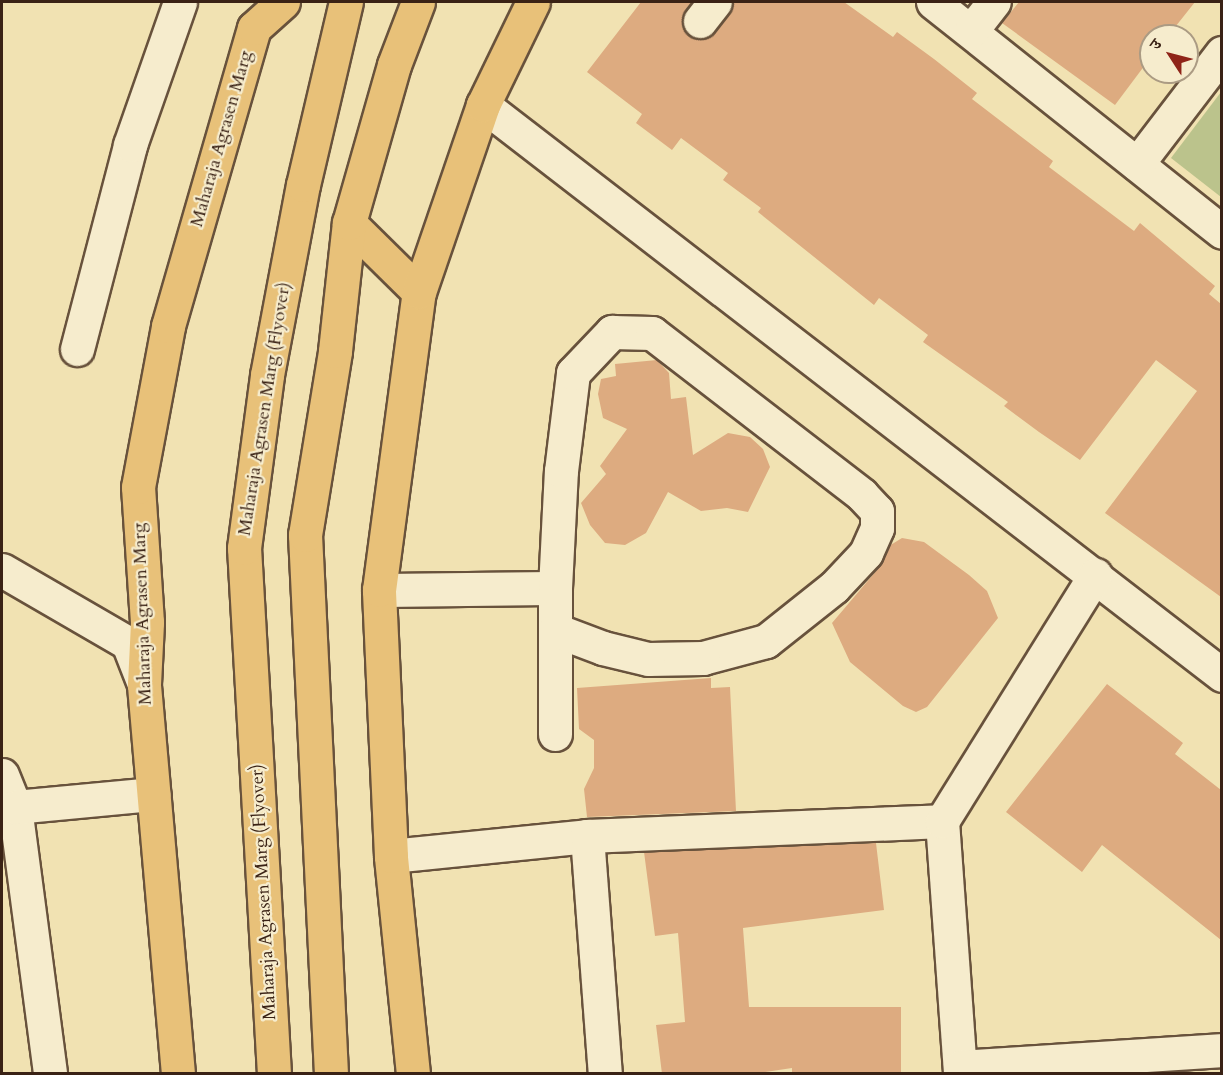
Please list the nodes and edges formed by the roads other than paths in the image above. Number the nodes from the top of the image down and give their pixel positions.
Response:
1 (180, 2) edge
2 (283, 2) edge
3 (346, 2) edge
4 (418, 2) edge
5 (533, 2) edge
6 (933, 2) edge
7 (994, 2) edge
8 (971, 32) junction
9 (1221, 53) edge
10 (483, 105) junction
11 (1137, 164) junction
12 (349, 223) junction
13 (1221, 232) edge
14 (419, 292) junction
15 (77, 349) dead end
16 (2, 570) edge
17 (1095, 575) junction
18 (555, 588) junction
19 (379, 590) junction
20 (555, 630) junction
21 (1221, 675) edge
22 (144, 684) junction
23 (555, 734) dead end
24 (2, 775) edge
25 (153, 794) junction
26 (15, 807) junction
27 (942, 821) junction
28 (587, 836) junction
29 (391, 856) junction
30 (1221, 1050) edge
31 (960, 1070) edge
32 (50, 1074) edge
33 (178, 1074) edge
34 (274, 1074) edge
35 (331, 1074) edge
36 (414, 1074) edge
37 (605, 1074) edge

1 - 15 street
2 - 22 main road, Maharaja Agrasen Marg
3 - 34 main road, Maharaja Agrasen Marg (Flyover)
4 - 12 main road
5 - 10 main road
6 - 8 street
7 - 8 street
8 - 11 street
9 - 11 street
10 - 14 main road
10 - 17 street
11 - 13 street
12 - 14 main road
12 - 35 main road
14 - 19 main road
16 - 22 street
17 - 21 street
17 - 27 street
18 - 19 street
18 - 20 street
18 - 20 street
19 - 29 main road
20 - 23 street
22 - 25 main road, Maharaja Agrasen Marg
24 - 26 street
25 - 26 street
25 - 33 main road, Maharaja Agrasen Marg
26 - 32 street
27 - 28 street
27 - 31 street
28 - 29 street
28 - 37 street
29 - 36 main road
30 - 31 street

